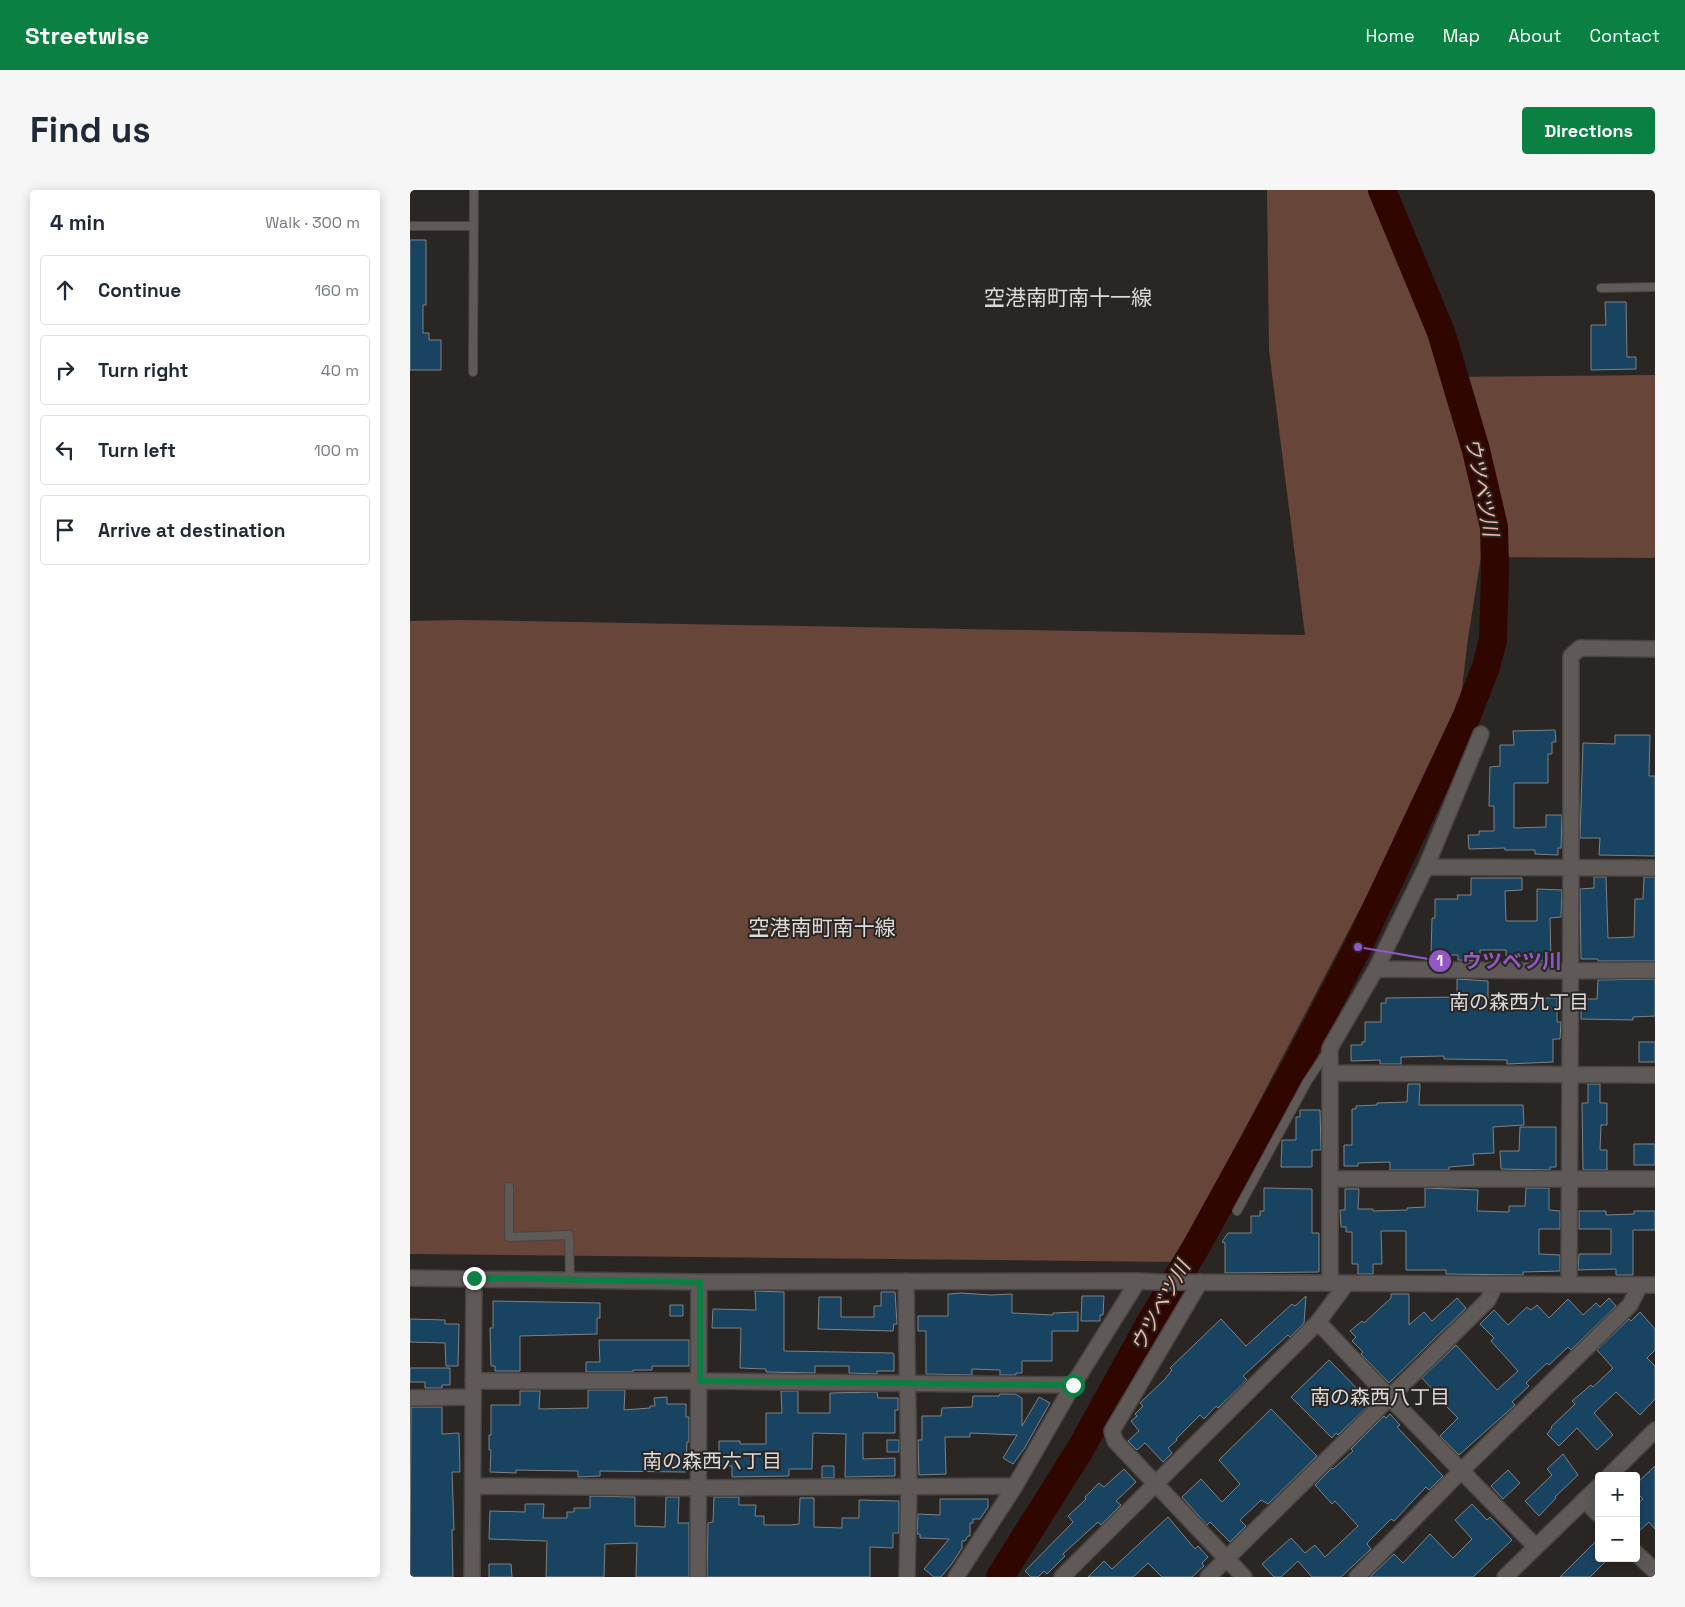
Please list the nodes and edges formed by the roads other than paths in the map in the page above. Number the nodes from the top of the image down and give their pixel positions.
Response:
1 (474, 190) edge
2 (410, 226) edge
3 (474, 226) junction
4 (1655, 287) edge
5 (1601, 288) dead end
6 (473, 372) dead end
7 (1655, 649) edge
8 (1481, 734) dead end
9 (1426, 867) junction
10 (1571, 868) junction
11 (1655, 868) edge
12 (1376, 969) junction
13 (1655, 970) edge
14 (1571, 971) junction
15 (1330, 1048) junction
16 (1330, 1073) junction
17 (1570, 1074) junction
18 (1655, 1075) edge
19 (1330, 1179) junction
20 (1568, 1179) junction
21 (1655, 1179) edge
22 (509, 1187) dead end
23 (1236, 1211) dead end
24 (410, 1278) edge
25 (474, 1278) junction
26 (570, 1280) junction
27 (1138, 1280) junction
28 (906, 1281) junction
29 (700, 1282) junction
30 (1196, 1282) junction
31 (1330, 1282) junction
32 (1347, 1284) junction
33 (1569, 1284) junction
34 (1495, 1285) junction
35 (1648, 1285) edge
36 (1318, 1322) junction
37 (473, 1381) junction
38 (700, 1381) junction
39 (907, 1384) junction
40 (1073, 1385) junction
41 (473, 1397) junction
42 (410, 1398) edge
43 (1390, 1398) junction
44 (1654, 1433) edge
45 (1461, 1470) junction
46 (1613, 1472) edge
47 (1156, 1483) junction
48 (473, 1486) junction
49 (1015, 1486) junction
50 (909, 1487) junction
51 (699, 1488) junction
52 (1595, 1490) edge
53 (1584, 1500) junction
54 (1595, 1511) edge
55 (1536, 1547) junction
56 (1640, 1557) edge
57 (1227, 1559) junction
58 (1655, 1571) edge
59 (472, 1577) edge
60 (698, 1577) edge
61 (907, 1577) edge
62 (956, 1577) edge
63 (1062, 1577) edge
64 (1208, 1577) edge
65 (1244, 1577) edge
66 (1357, 1577) edge
67 (1505, 1577) edge

1 - 3 lane
2 - 3 lane
3 - 6 lane
4 - 5 lane
7 - 10 street
8 - 9 street
9 - 10 street
9 - 12 street
10 - 11 street
10 - 14 street
12 - 14 street
12 - 15 street
13 - 14 street
14 - 17 street
15 - 16 street
15 - 23 lane
16 - 17 street
16 - 19 street
17 - 18 street
17 - 20 street
19 - 20 street
19 - 31 street
20 - 21 street
20 - 33 street
22 - 26 lane
24 - 25 street
25 - 26 street
25 - 37 street
26 - 29 street
27 - 28 street
27 - 30 street
27 - 40 street
28 - 29 street
28 - 39 street
29 - 38 street
30 - 31 street
30 - 47 street
31 - 32 street
32 - 34 street
32 - 36 street
33 - 34 street
33 - 35 street
34 - 43 street
35 - 45 street
36 - 43 street
36 - 47 street
37 - 38 street
37 - 41 street
38 - 39 street
38 - 51 street
39 - 40 street
39 - 50 street
40 - 49 street
41 - 42 street
41 - 48 street
43 - 45 street
43 - 57 street
44 - 46 street
45 - 55 street
45 - 66 street
47 - 57 street
47 - 63 street
48 - 51 street
48 - 59 street
49 - 50 street
49 - 62 street
50 - 51 street
50 - 61 street
51 - 60 street
52 - 53 street
53 - 54 street
53 - 55 street
55 - 67 street
56 - 58 street
57 - 64 street
57 - 65 street

